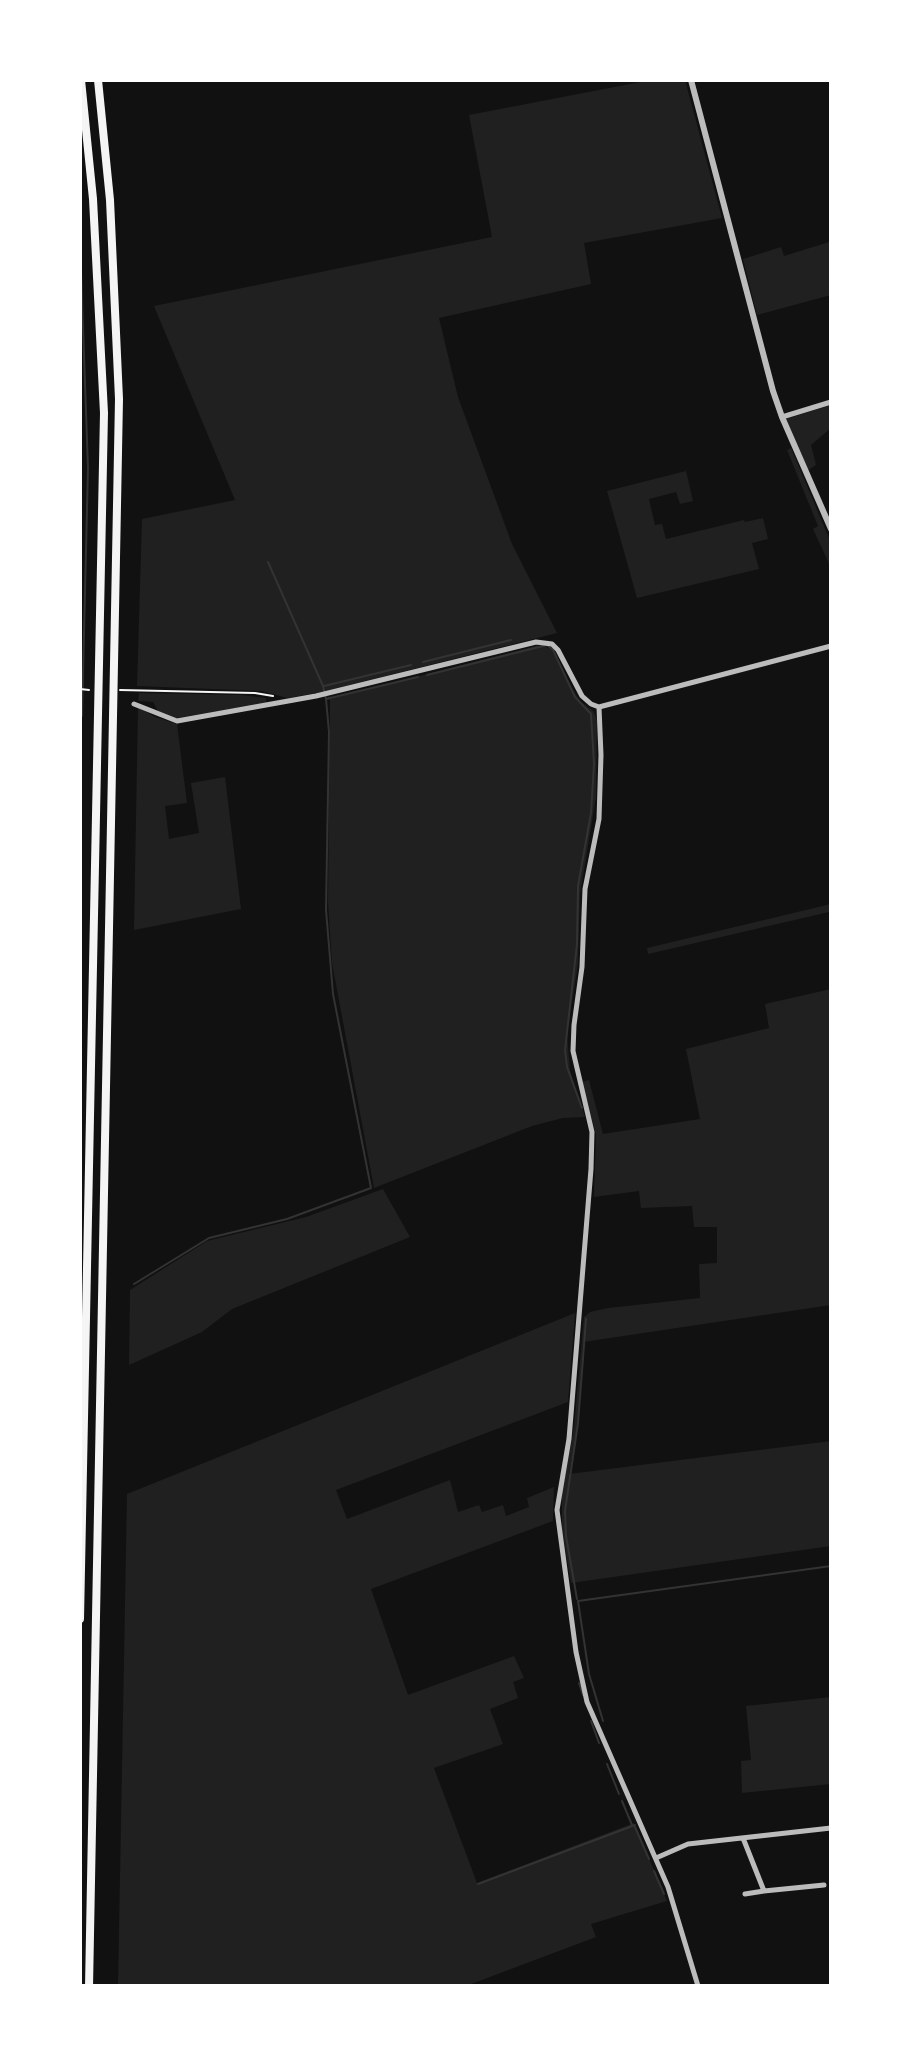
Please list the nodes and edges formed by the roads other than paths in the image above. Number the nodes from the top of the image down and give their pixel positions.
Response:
1 (81, 80) edge
2 (98, 80) edge
3 (691, 80) edge
4 (831, 402) edge
5 (782, 417) junction
6 (831, 529) edge
7 (831, 646) edge
8 (134, 704) dead end
9 (599, 707) junction
10 (80, 1619) edge
11 (831, 1828) edge
12 (743, 1838) junction
13 (655, 1858) junction
14 (824, 1885) dead end
15 (764, 1891) junction
16 (745, 1894) dead end
17 (89, 1986) edge
18 (698, 1986) edge

1 - 10 highway
2 - 17 highway
3 - 5 street
4 - 5 street
5 - 6 street
7 - 9 street
8 - 9 street
9 - 13 street
11 - 12 street
12 - 13 street
12 - 15 street
13 - 18 street
14 - 15 street
15 - 16 street

